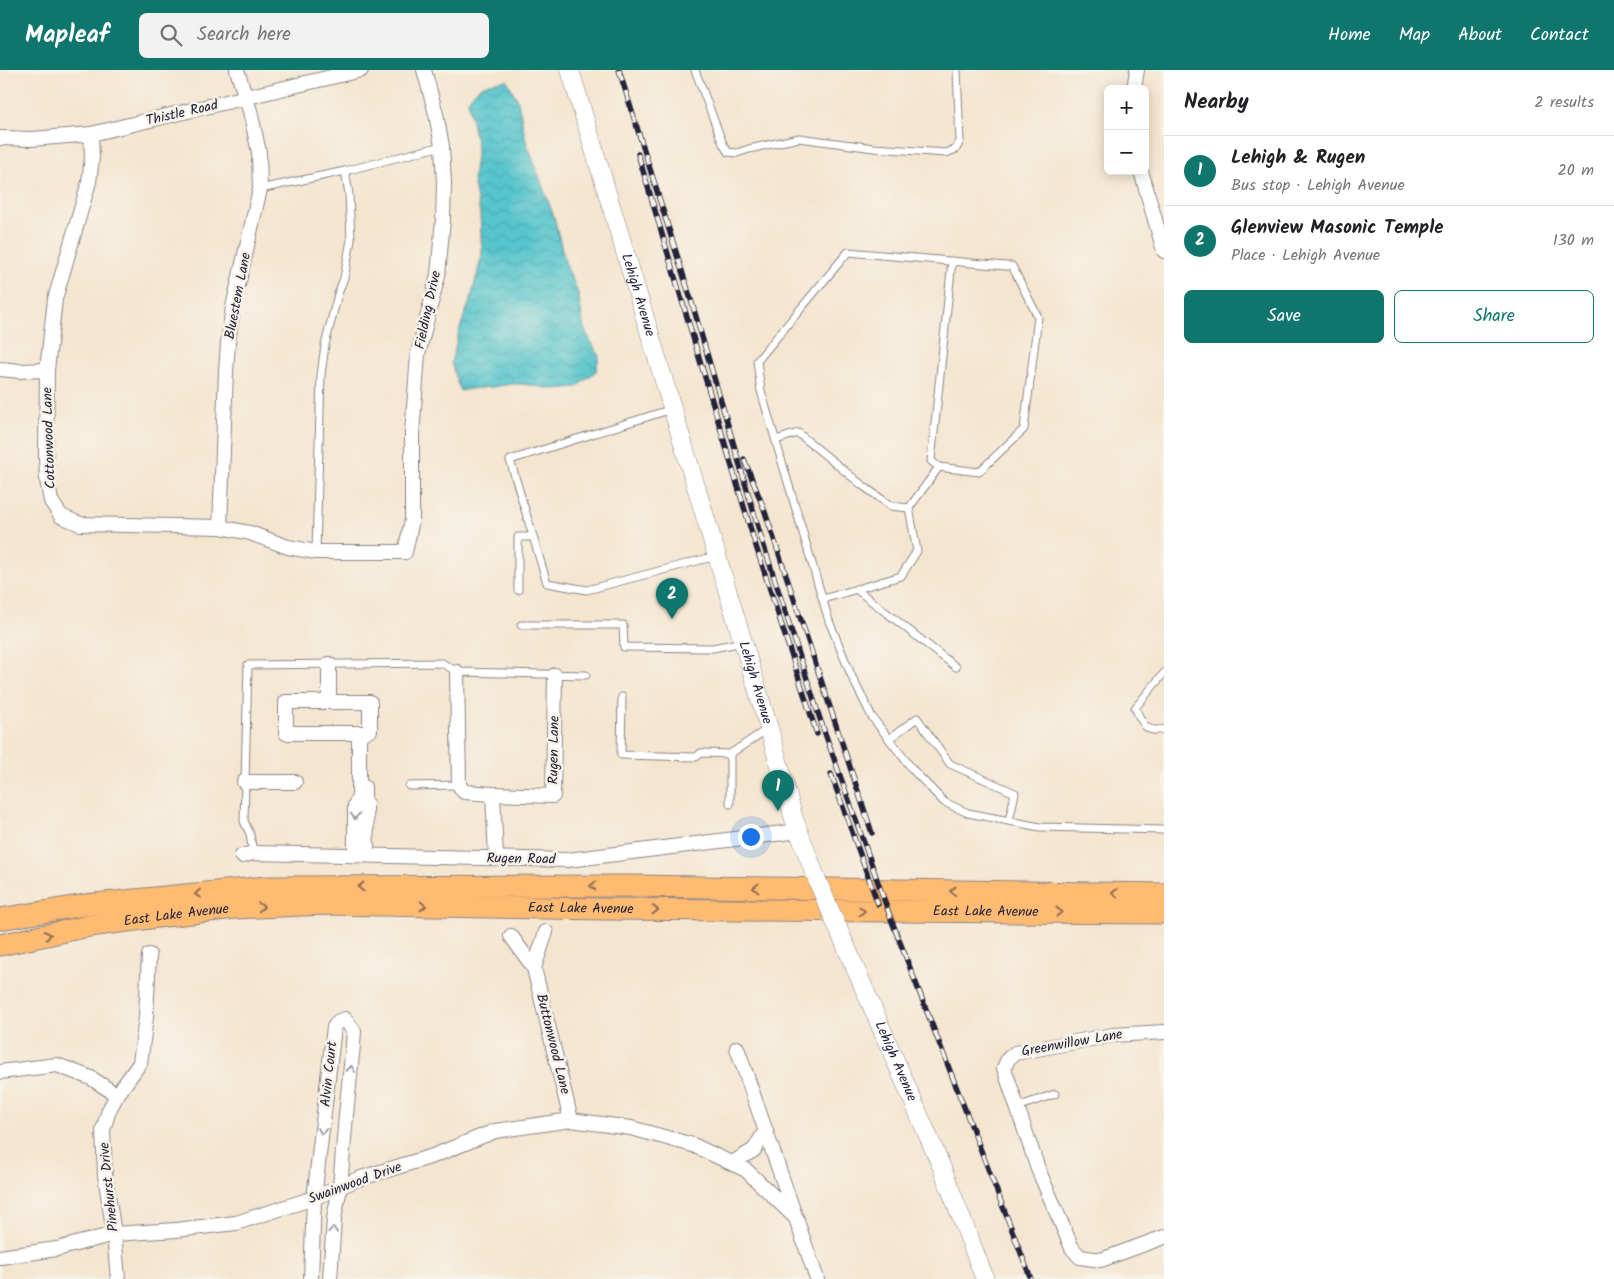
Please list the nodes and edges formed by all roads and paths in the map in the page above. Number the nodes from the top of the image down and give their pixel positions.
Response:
1 (237, 70) edge
2 (361, 70) edge
3 (424, 70) edge
4 (570, 70) edge
5 (695, 70) edge
6 (957, 70) edge
7 (1137, 70) edge
8 (1135, 85) edge
9 (246, 98) junction
10 (91, 134) junction
11 (0, 138) edge
12 (442, 146) junction
13 (345, 171) junction
14 (1143, 175) edge
15 (260, 189) junction
16 (1164, 251) edge
17 (952, 261) junction
18 (0, 370) edge
19 (47, 370) junction
20 (672, 409) junction
21 (776, 440) junction
22 (939, 467) junction
23 (909, 508) junction
24 (220, 527) junction
25 (533, 536) junction
26 (316, 552) junction
27 (405, 552) joint
28 (717, 556) junction
29 (518, 590) dead end
30 (856, 590) junction
31 (823, 599) junction
32 (521, 625) dead end
33 (743, 642) junction
34 (329, 664) junction
35 (956, 667) dead end
36 (457, 672) junction
37 (1164, 673) edge
38 (555, 675) junction
39 (586, 675) dead end
40 (622, 697) dead end
41 (329, 702) junction
42 (769, 728) junction
43 (1164, 729) edge
44 (361, 733) junction
45 (889, 739) junction
46 (730, 754) junction
47 (244, 782) junction
48 (295, 782) dead end
49 (458, 785) junction
50 (409, 786) dead end
51 (493, 794) junction
52 (730, 804) dead end
53 (1009, 821) junction
54 (1164, 830) edge
55 (799, 831) junction
56 (248, 854) joint
57 (361, 855) junction
58 (496, 858) junction
59 (1164, 894) edge
60 (1164, 913) edge
61 (0, 919) edge
62 (546, 932) dead end
63 (511, 936) dead end
64 (0, 945) edge
65 (148, 955) dead end
66 (534, 968) junction
67 (1164, 1032) edge
68 (738, 1048) dead end
69 (0, 1072) edge
70 (1055, 1094) dead end
71 (117, 1095) junction
72 (1017, 1106) junction
73 (571, 1120) junction
74 (766, 1130) junction
75 (732, 1163) junction
76 (340, 1187) junction
77 (314, 1198) junction
78 (797, 1219) junction
79 (114, 1234) junction
80 (1164, 1237) edge
81 (0, 1257) edge
82 (118, 1279) edge
83 (311, 1279) edge
84 (330, 1279) edge
85 (817, 1279) edge
86 (985, 1279) edge

1 - 9 street, Bluestem Lane
2 - 9 street, Thistle Road
3 - 12 street, Fielding Drive
4 - 20 street, Lehigh Avenue
5 - 6 lane
7 - 8 street
9 - 10 street, Thistle Road
9 - 15 street, Bluestem Lane
10 - 11 street, Thistle Road
10 - 19 street, Cottonwood Lane
12 - 13 lane
12 - 27 street, Fielding Drive
13 - 15 lane
13 - 26 lane
14 - 16 street
15 - 24 street, Bluestem Lane
17 - 21 lane
17 - 22 lane
17 - 22 lane
18 - 19 street
19 - 24 street, Cottonwood Lane
20 - 25 lane
20 - 28 street, Lehigh Avenue
21 - 23 lane
21 - 31 lane
22 - 23 lane
23 - 30 lane
24 - 26 street, Cottonwood Lane
25 - 28 lane
25 - 29 lane
26 - 27 street, Cottonwood Lane
28 - 33 street, Lehigh Avenue
30 - 31 lane
30 - 35 lane
31 - 45 lane
32 - 33 lane
33 - 42 street, Lehigh Avenue
34 - 36 lane
34 - 41 street
34 - 47 lane
36 - 38 lane
36 - 49 street
37 - 43 lane
38 - 39 lane
38 - 51 street, Rugen Lane
40 - 46 lane
41 - 44 street
41 - 44 street
42 - 46 lane
42 - 55 street, Lehigh Avenue
44 - 57 street
45 - 53 lane
45 - 53 lane
46 - 52 lane
47 - 48 street
47 - 56 lane
49 - 50 lane
49 - 51 street, Rugen Lane
51 - 58 street
53 - 54 lane
55 - 58 street, Rugen Road
55 - 86 street, Lehigh Avenue, bridge
56 - 57 street, Rugen Road
57 - 58 street, Rugen Road
59 -> 61 main road, East Lake Avenue
64 -> 60 main road, East Lake Avenue
62 - 66 street
63 - 66 street, Buttonwood Lane
65 - 71 street, Pinehurst Drive
66 - 73 street, Buttonwood Lane
67 - 72 street, Greenwillow Lane
68 - 74 street, Swainwood Drive
69 - 71 street
70 - 72 lane
71 - 79 street, Pinehurst Drive
72 - 80 street, Greenwillow Lane
73 - 75 street, Swainwood Drive
73 - 76 street, Swainwood Drive
74 - 75 street
74 - 78 street, Swainwood Drive
75 - 78 street, Swainwood Drive
76 - 77 street, Swainwood Drive
76 -> 77 street, Alvin Court
84 -> 76 street, Alvin Court
77 - 79 street, Swainwood Drive
77 - 83 street, Alvin Court
78 - 85 street, Swainwood Drive
79 - 81 street, Swainwood Drive
79 - 82 street, Pinehurst Drive

